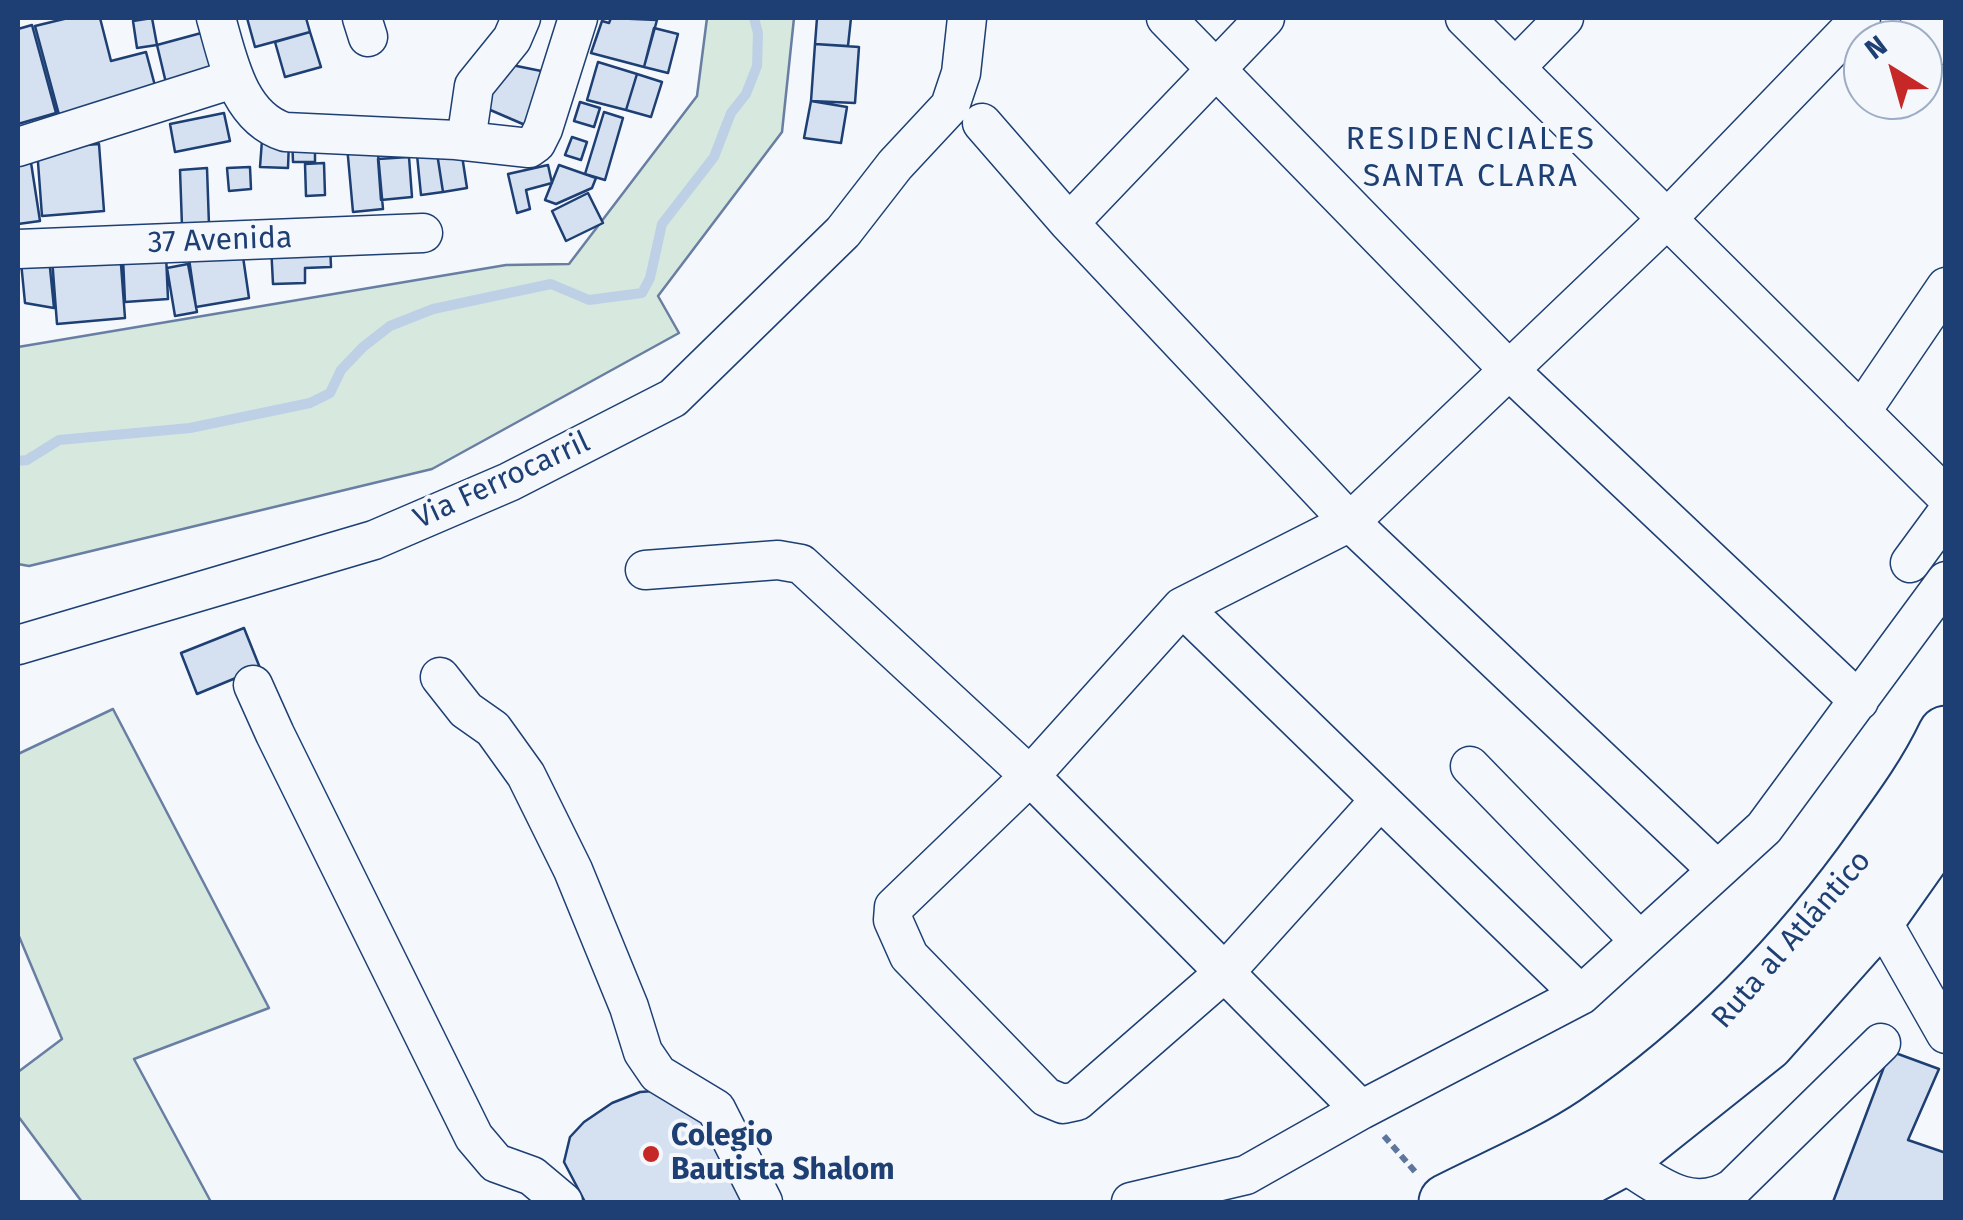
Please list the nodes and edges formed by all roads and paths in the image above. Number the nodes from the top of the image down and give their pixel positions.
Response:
1 (216, 18) edge
2 (521, 18) edge
3 (578, 18) edge
4 (967, 18) edge
5 (1166, 18) edge
6 (1265, 18) edge
7 (1465, 18) edge
8 (1564, 18) edge
9 (1860, 18) edge
10 (1920, 18) edge
11 (1946, 46) edge
12 (1515, 68) junction
13 (1215, 69) junction
14 (233, 78) junction
15 (982, 123) dead end
16 (466, 141) junction
17 (18, 146) edge
18 (1666, 220) junction
19 (1069, 223) junction
20 (423, 233) dead end
21 (18, 249) edge
22 (1946, 287) edge
23 (1508, 369) junction
24 (1861, 412) junction
25 (1946, 496) edge
26 (1946, 514) edge
27 (1350, 522) junction
28 (1910, 564) dead end
29 (645, 570) dead end
30 (1946, 582) edge
31 (1182, 607) junction
32 (18, 645) edge
33 (440, 677) dead end
34 (253, 685) dead end
35 (1858, 701) junction
36 (1946, 734) edge
37 (1470, 766) dead end
38 (1030, 776) junction
39 (1380, 800) junction
40 (1946, 821) edge
41 (1716, 870) junction
42 (1879, 916) junction
43 (1640, 941) junction
44 (1225, 972) junction
45 (1581, 996) junction
46 (1946, 1034) edge
47 (1881, 1043) dead end
48 (1361, 1110) junction
49 (1619, 1160) junction
50 (1433, 1189) edge
51 (563, 1202) edge
52 (763, 1202) edge
53 (1131, 1202) edge
54 (1540, 1202) edge

1 - 14 street
2 - 16 street
3 - 16 street
4 - 32 street, Via Ferrocarril
5 - 13 street
6 - 13 street
7 - 12 street
8 - 12 street
9 - 18 street
10 - 11 street
12 - 18 street
13 - 19 street
13 - 23 street
14 - 16 street
14 - 17 street
15 - 19 street
18 - 23 street
18 - 24 street
19 - 27 street
20 - 21 street, 37 Avenida
22 - 24 street
23 - 27 street
23 - 35 street
24 - 25 street
26 - 28 street
27 - 31 street
27 - 41 street
29 - 38 street
30 - 35 street
31 - 38 street
31 - 39 street
33 - 52 street
34 - 51 street
35 - 41 street
36 - 50 highway, Ruta al Atlántico
37 - 43 street
38 - 44 street
38 - 44 street
39 - 44 street
39 - 45 street
40 - 42 highway, Ruta al Atlántico
41 - 43 street
42 - 46 street
42 - 49 highway, Ruta al Atlántico
43 - 45 street
44 - 48 street
45 - 48 street
47 - 49 street
48 - 50 path
48 - 53 street
49 - 54 highway, Ruta al Atlántico

